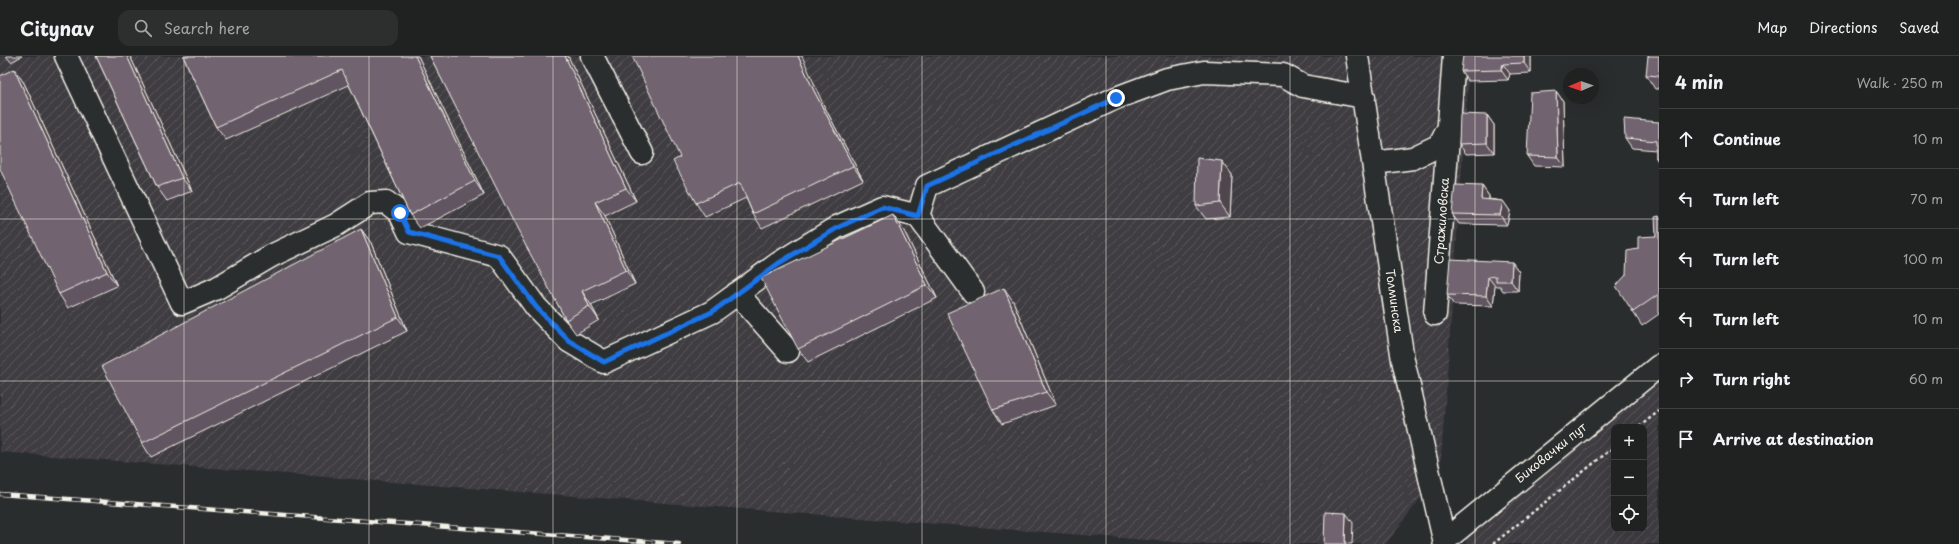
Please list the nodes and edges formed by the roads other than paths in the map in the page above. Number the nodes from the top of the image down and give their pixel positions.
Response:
1 (66, 56) edge
2 (592, 56) edge
3 (1357, 56) edge
4 (1454, 56) edge
5 (1364, 97) junction
6 (1449, 127) junction
7 (642, 153) dead end
8 (1374, 163) junction
9 (918, 216) junction
10 (973, 292) dead end
11 (737, 293) junction
12 (1435, 314) dead end
13 (788, 351) dead end
14 (1659, 366) edge
15 (1444, 542) edge

1 - 11 street
2 - 7 street
3 - 5 street, Толминска
4 - 6 street, Стражиловска
5 - 8 street, Толминска
5 - 9 street
6 - 8 street, Стражиловска
6 - 12 street, Стражиловска
8 - 15 street, Толминска
9 - 10 street
9 - 11 street
11 - 13 street
14 - 15 street, Биковачки пут

